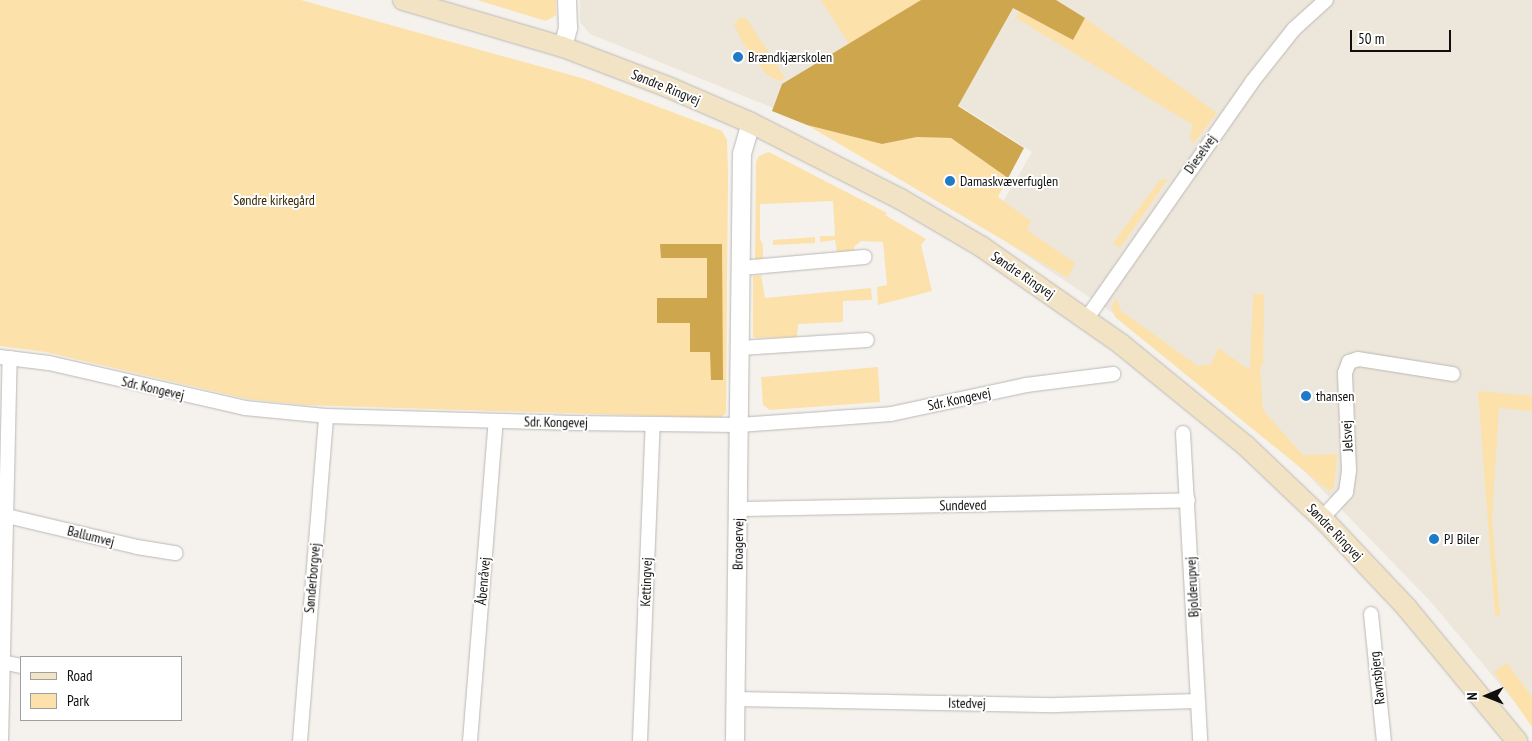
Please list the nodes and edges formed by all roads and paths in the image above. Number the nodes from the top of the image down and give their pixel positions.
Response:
1 (403, 0) edge
2 (568, 0) edge
3 (1326, 0) edge
4 (563, 47) junction
5 (751, 123) junction
6 (865, 257) dead end
7 (741, 268) junction
8 (1087, 318) junction
9 (867, 340) dead end
10 (740, 348) junction
11 (5, 358) edge
12 (1113, 374) dead end
13 (1453, 374) dead end
14 (326, 416) junction
15 (496, 421) junction
16 (653, 424) junction
17 (739, 425) junction
18 (1183, 433) dead end
19 (1188, 500) junction
20 (738, 510) junction
21 (6, 516) junction
22 (1322, 518) junction
23 (176, 553) dead end
24 (1370, 614) dead end
25 (2, 662) junction
26 (20, 666) edge
27 (736, 699) junction
28 (1198, 701) junction
29 (1, 741) edge
30 (300, 741) edge
31 (470, 741) edge
32 (640, 741) edge
33 (735, 741) edge
34 (1200, 741) edge
35 (1384, 741) edge
36 (1517, 741) edge

1 - 4 main road, Søndre Ringvej
2 - 4 street
3 - 8 street, Dieselvej
4 - 5 main road, Søndre Ringvej
5 - 7 street, Broagervej
5 - 8 main road, Søndre Ringvej
6 - 7 street
7 - 10 street, Broagervej
8 - 22 main road, Søndre Ringvej
9 - 10 street
10 - 17 street, Broagervej
11 - 14 street, Sdr. Kongevej
11 - 21 street
12 - 17 street, Sdr. Kongevej
13 - 22 street, Jelsvej
14 - 15 street, Sdr. Kongevej
14 - 30 street, Sønderborgvej
15 - 16 street, Sdr. Kongevej
15 - 31 street, Åbenråvej
16 - 17 street, Sdr. Kongevej
16 - 32 street, Kettingvej
17 - 20 street, Broagervej
18 - 19 street, Bjolderupvej
19 - 20 street, Sundeved
19 - 28 street, Bjolderupvej
20 - 27 street, Broagervej
21 - 23 street, Ballumvej
21 - 25 street
22 - 36 main road, Søndre Ringvej
24 - 35 street, Ravnsbjerg
25 - 26 street
25 - 29 street
27 - 28 street, Istedvej
27 - 33 street, Broagervej
28 - 34 street, Bjolderupvej

